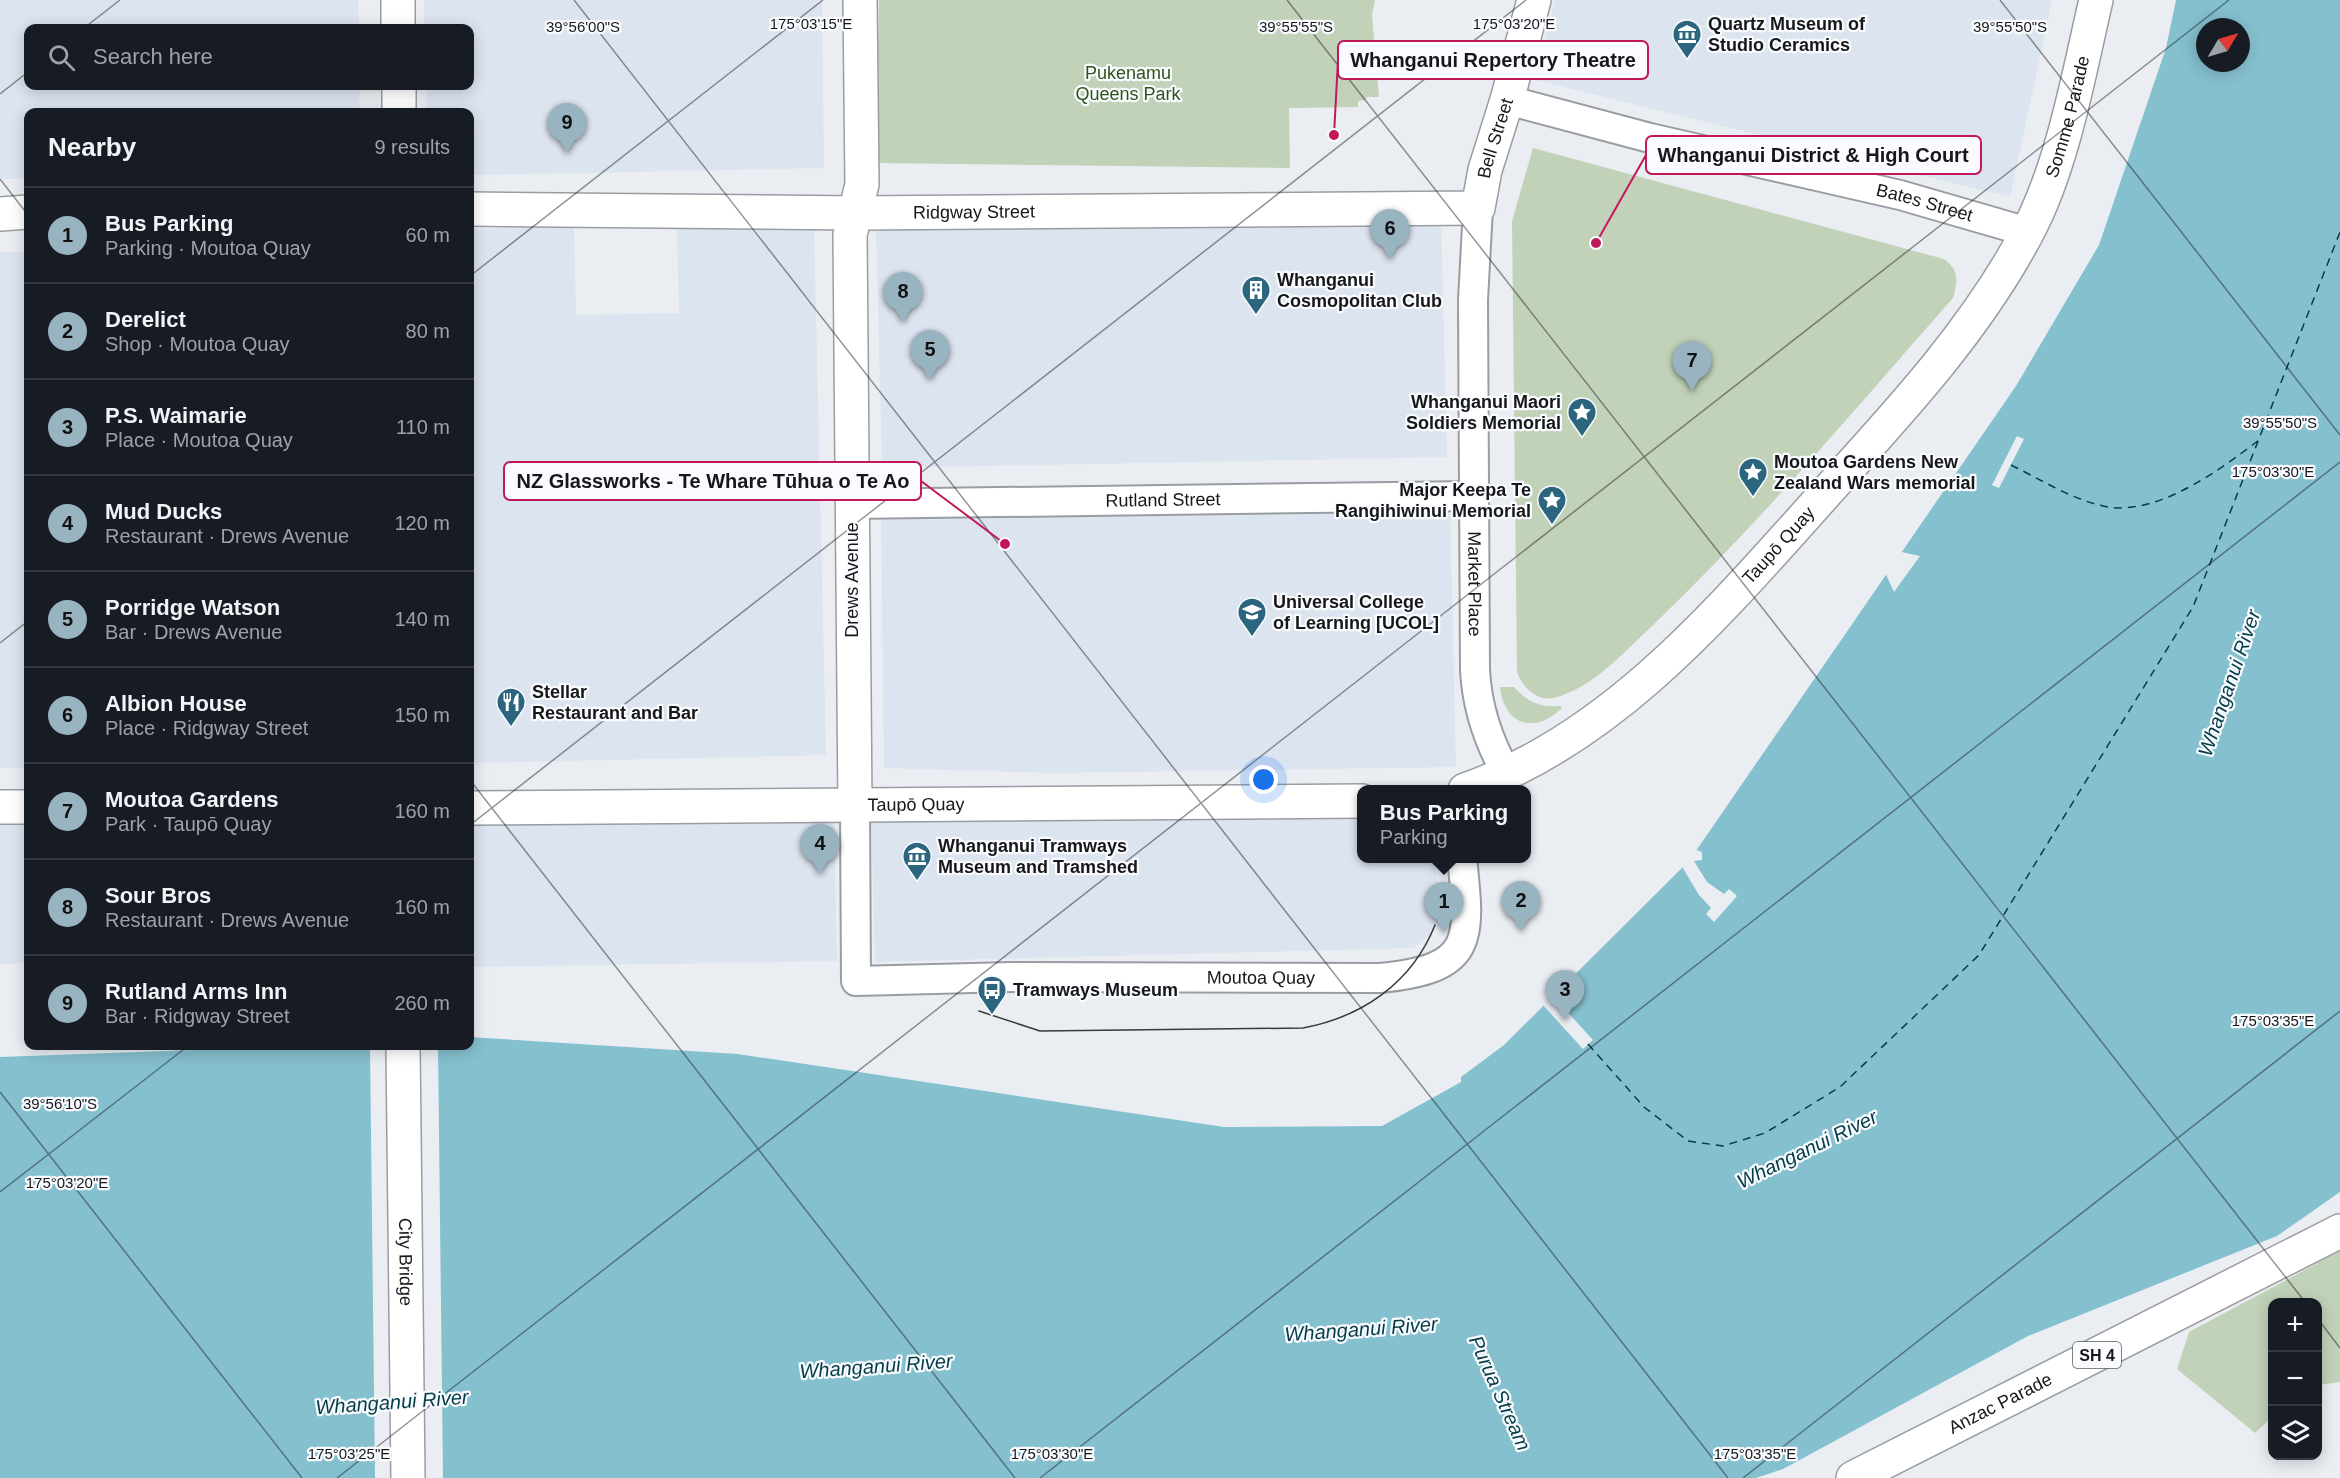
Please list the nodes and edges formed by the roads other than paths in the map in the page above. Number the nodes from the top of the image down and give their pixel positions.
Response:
1 (398, 0) edge
2 (860, 0) edge
3 (1534, 0) edge
4 (2096, 0) edge
5 (398, 24) edge
6 (399, 90) edge
7 (1507, 100) junction
8 (399, 108) edge
9 (1478, 208) junction
10 (474, 209) edge
11 (24, 212) edge
12 (856, 213) junction
13 (0, 214) edge
14 (2028, 232) junction
15 (1474, 496) junction
16 (851, 504) junction
17 (1507, 774) junction
18 (1476, 785) edge
19 (1357, 801) edge
20 (0, 807) edge
21 (24, 807) edge
22 (855, 807) junction
23 (474, 808) edge
24 (1462, 863) edge
25 (856, 981) joint
26 (403, 1050) edge
27 (2340, 1231) edge
28 (408, 1478) edge
29 (1853, 1478) edge

1 - 5 main road
2 - 12 main road, Drews Avenue
3 - 7 main road, Bell Street
4 - 14 main road, Somme Parade
6 - 8 main road
7 - 9 main road, Bell Street
7 - 14 street, Bates Street
9 - 12 main road, Ridgway Street
9 - 15 street, Market Place
10 - 12 main road, Ridgway Street
11 - 13 main road
12 - 16 main road, Drews Avenue
14 - 17 main road, Taupō Quay
15 - 16 street, Rutland Street
15 - 17 street, Market Place
16 - 22 main road, Drews Avenue
17 - 18 main road, Taupō Quay
19 - 22 main road, Taupō Quay
20 - 21 main road
22 - 23 main road, Taupō Quay
22 - 25 street, Drews Avenue
24 - 25 street, Moutoa Quay
26 - 28 main road, City Bridge
27 - 29 main road, Anzac Parade / SH 4

